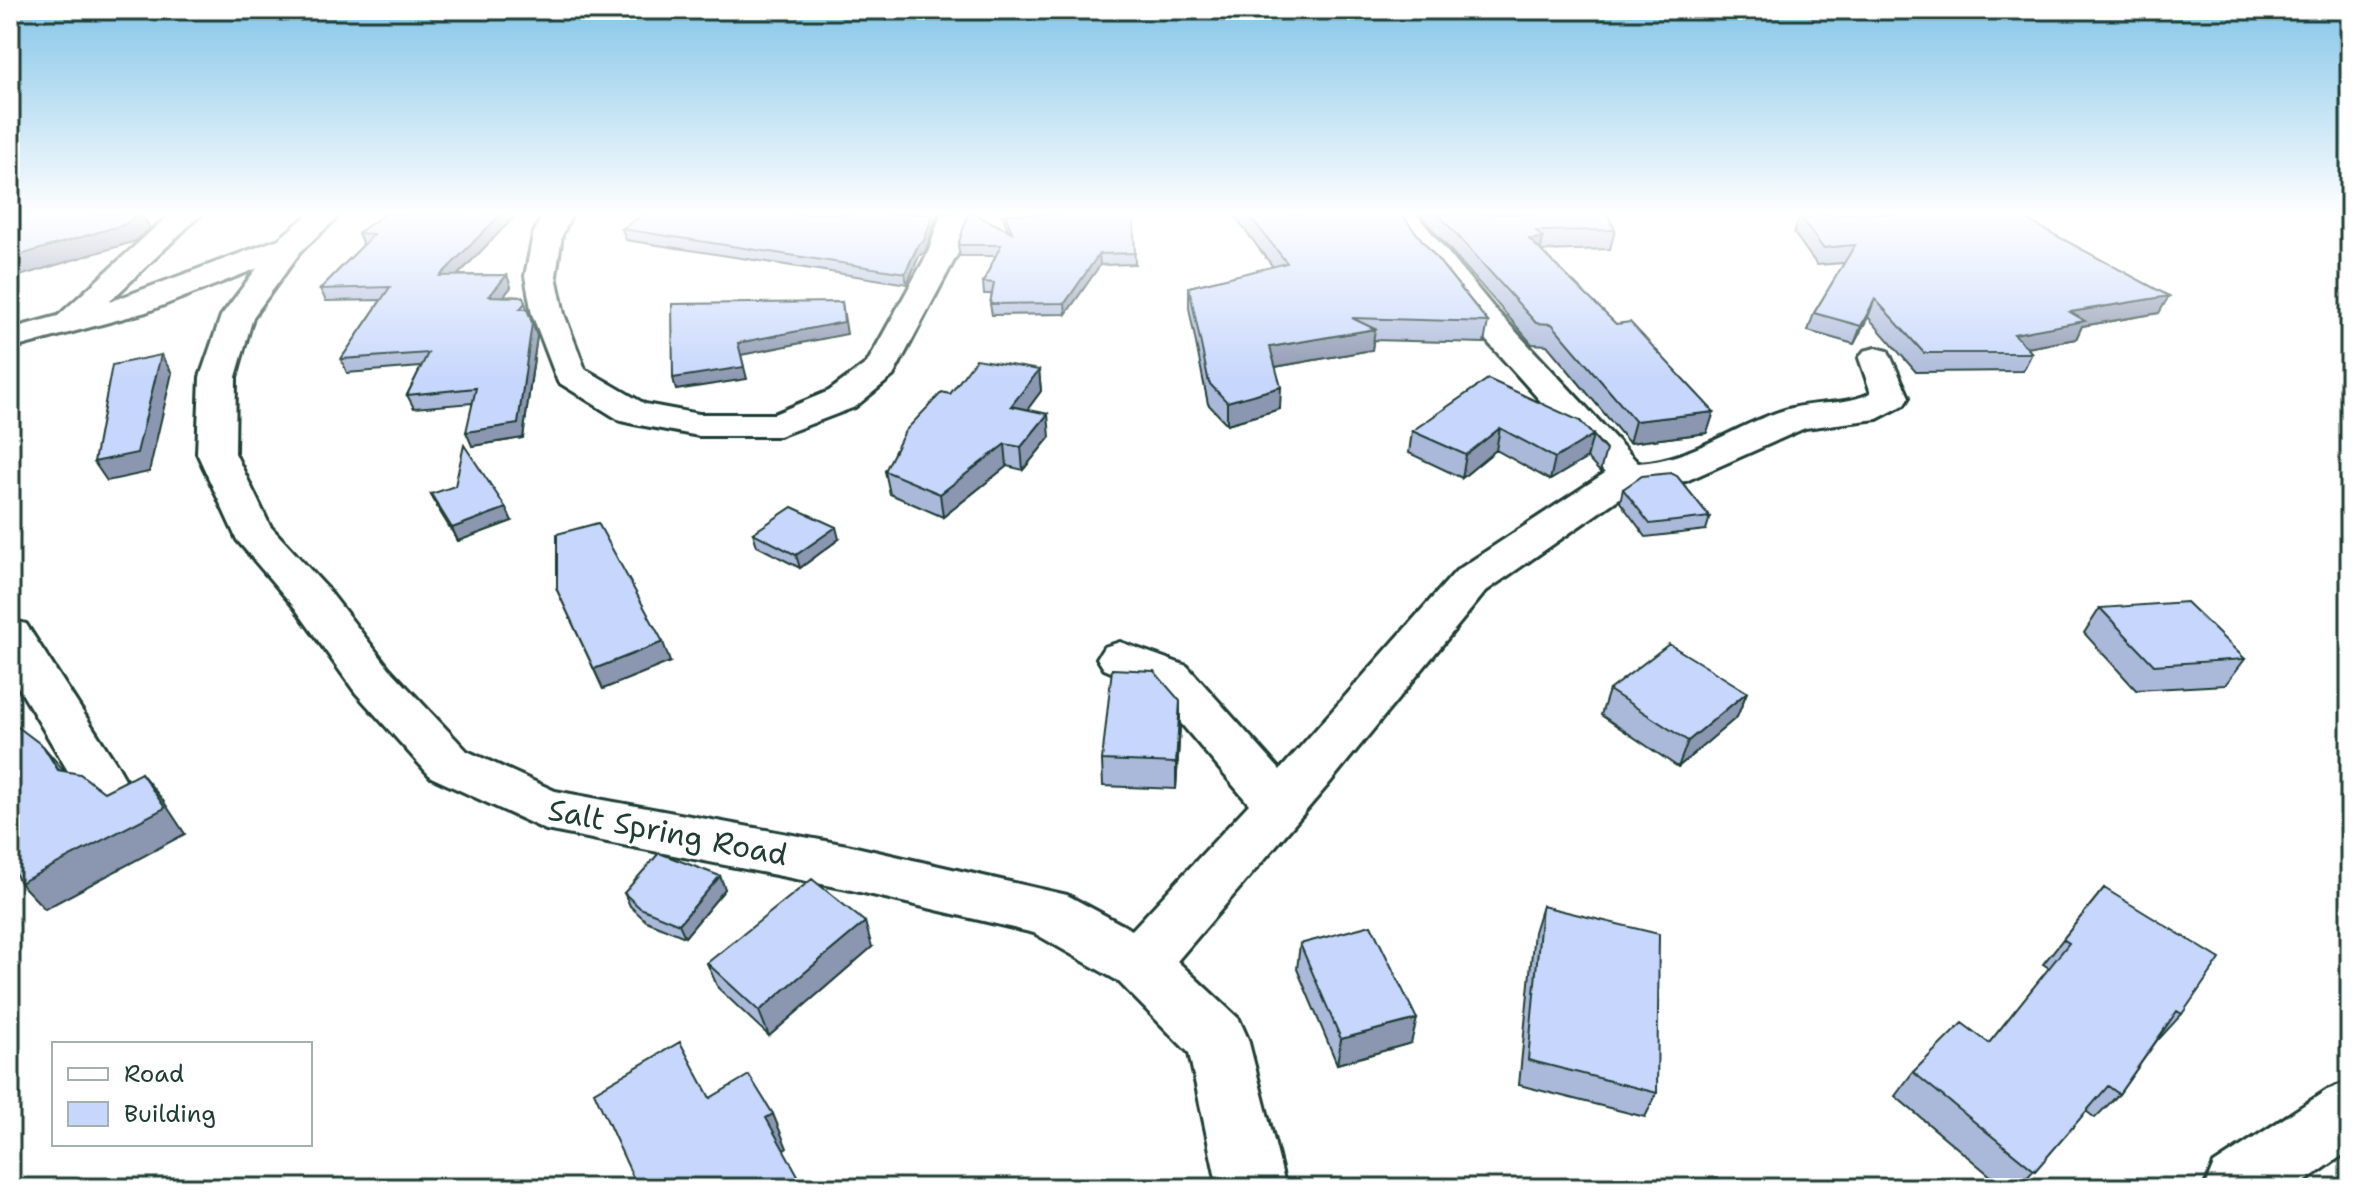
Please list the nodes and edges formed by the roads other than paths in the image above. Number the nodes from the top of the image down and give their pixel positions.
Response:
1 (126, 270) edge
2 (226, 270) edge
3 (271, 270) edge
4 (540, 270) edge
5 (934, 270) edge
6 (1445, 270) edge
7 (66, 324) junction
8 (10, 339) edge
9 (1876, 358) dead end
10 (1628, 475) junction
11 (10, 635) edge
12 (1120, 658) dead end
13 (99, 779) dead end
14 (1280, 805) junction
15 (1139, 963) junction
16 (2350, 1112) edge
17 (1252, 1188) edge
18 (2238, 1188) edge

1 - 7 street
2 - 7 street
3 - 15 street, Salt Spring Road
4 - 5 street
6 - 10 street
7 - 8 street
9 - 10 street
10 - 14 street
11 - 13 street
12 - 14 street
14 - 15 street
15 - 17 street, Salt Spring Road
16 - 18 street

